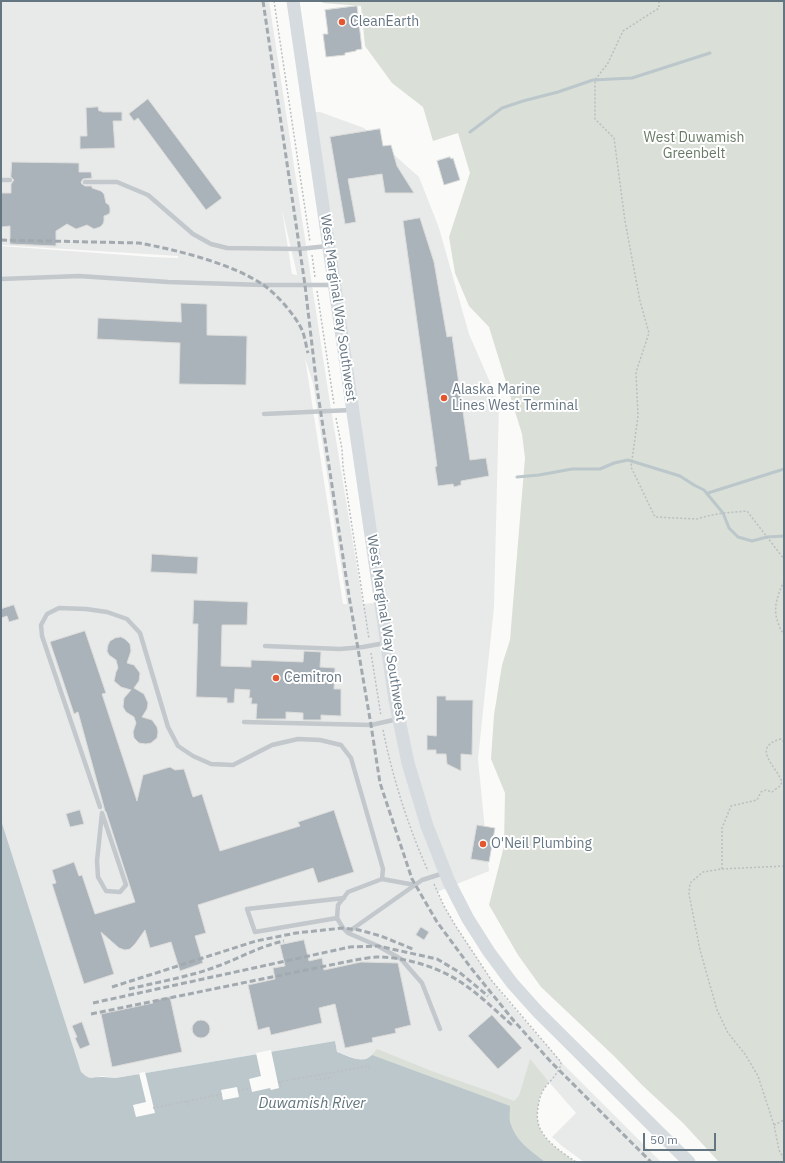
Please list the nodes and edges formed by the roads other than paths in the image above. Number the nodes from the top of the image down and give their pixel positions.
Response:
1 (293, 1) edge
2 (1, 180) edge
3 (10, 180) dead end
4 (85, 182) dead end
5 (329, 246) junction
6 (1, 279) edge
7 (334, 285) junction
8 (353, 410) junction
9 (264, 414) dead end
10 (387, 642) junction
11 (265, 646) dead end
12 (399, 718) junction
13 (244, 722) dead end
14 (100, 807) dead end
15 (102, 813) joint
16 (445, 872) junction
17 (382, 879) junction
18 (415, 885) junction
19 (344, 898) junction
20 (337, 918) junction
21 (348, 933) junction
22 (440, 1029) dead end
23 (690, 1162) edge

1 - 5 main road, West Marginal Way Southwest
2 - 3 lane
4 - 5 lane
5 - 7 main road, West Marginal Way Southwest
6 - 7 lane
7 - 8 main road, West Marginal Way Southwest
8 - 9 lane
8 - 10 main road, West Marginal Way Southwest
10 - 11 lane
10 - 12 main road, West Marginal Way Southwest
12 - 13 lane
12 - 16 main road, West Marginal Way Southwest
14 - 17 lane
15 - 15 lane
16 - 18 lane
16 - 23 main road, West Marginal Way Southwest
17 - 18 lane
17 - 19 lane
18 - 21 lane
19 - 20 lane
19 - 20 lane
20 - 21 lane
21 - 22 lane

